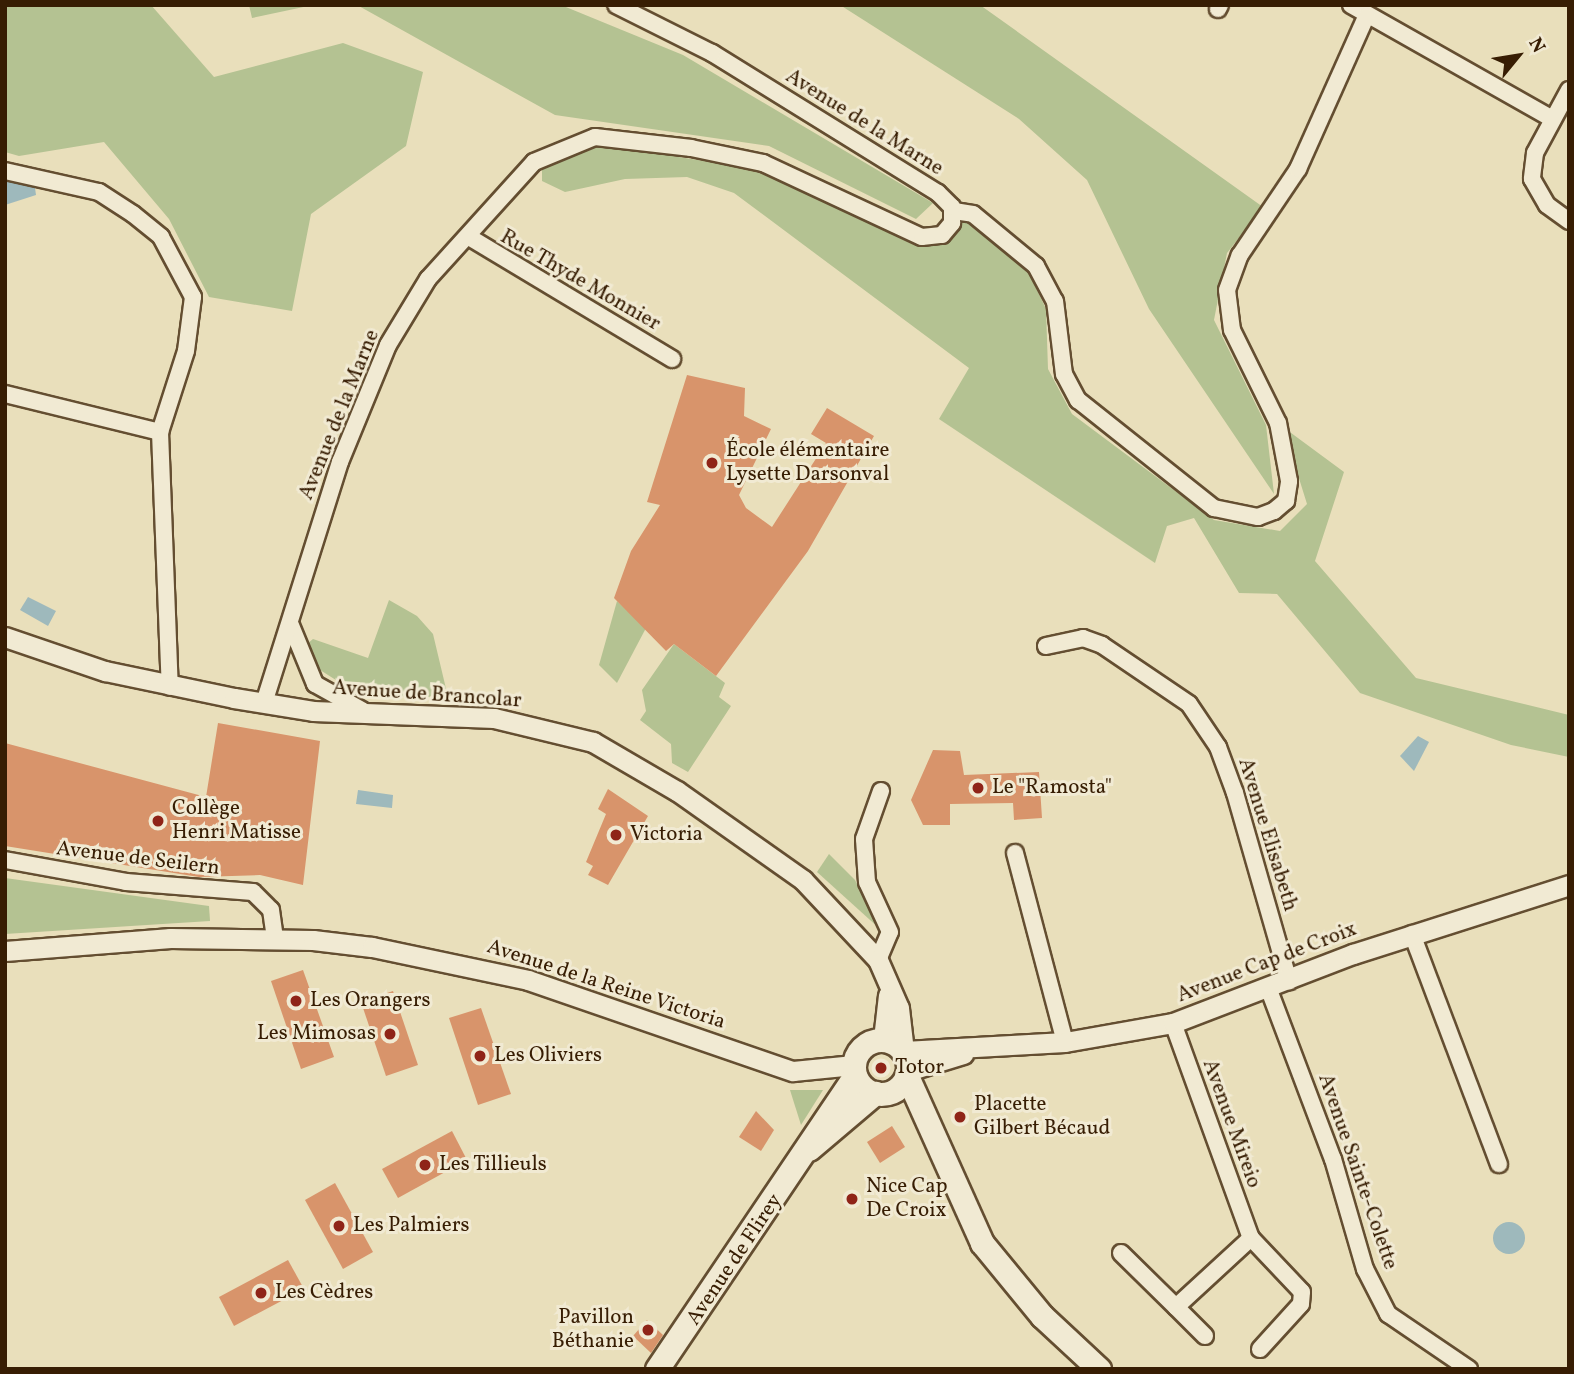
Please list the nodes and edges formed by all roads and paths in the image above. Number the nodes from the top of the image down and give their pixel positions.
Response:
1 (616, 5) edge
2 (1351, 5) edge
3 (1366, 17) junction
4 (1569, 90) edge
5 (1551, 118) junction
6 (5, 171) edge
7 (954, 211) junction
8 (1569, 221) edge
9 (469, 237) junction
10 (672, 359) dead end
11 (6, 396) edge
12 (160, 432) junction
13 (289, 621) junction
14 (5, 637) edge
15 (1046, 646) dead end
16 (170, 687) junction
17 (264, 703) junction
18 (374, 714) junction
19 (881, 792) dead end
20 (1015, 853) dead end
21 (5, 860) edge
22 (1569, 885) edge
23 (1412, 934) junction
24 (275, 939) junction
25 (5, 951) edge
26 (878, 960) junction
27 (1289, 981) junction
28 (887, 983) junction
29 (1269, 989) junction
30 (1172, 1023) junction
31 (883, 1040) junction
32 (1065, 1042) junction
33 (906, 1066) junction
34 (855, 1070) junction
35 (880, 1093) junction
36 (930, 1126) junction
37 (809, 1149) junction
38 (1499, 1164) dead end
39 (1251, 1238) junction
40 (1121, 1253) dead end
41 (1176, 1307) junction
42 (1205, 1336) dead end
43 (1260, 1349) dead end
44 (657, 1369) edge
45 (1099, 1369) edge
46 (1469, 1369) edge

1 - 7 street, Avenue de la Marne
2 - 3 street
3 - 5 street
3 - 7 street
4 - 5 street
5 - 8 street
6 - 12 street
7 - 9 street, Avenue de la Marne
9 - 10 street, Rue Thyde Monnier
9 - 13 street, Avenue de la Marne
11 - 12 street
12 - 16 street
13 - 17 street, Avenue de la Marne
13 - 18 street
14 - 16 street, Avenue de Brancolar
15 - 27 street, Avenue Elisabeth
16 - 17 street, Avenue de Brancolar
17 - 18 street, Avenue de Brancolar
18 - 26 street, Avenue de Brancolar
19 - 26 street
20 - 32 street
21 - 24 street, Avenue de Seilern
22 - 23 street, Avenue Cap de Croix
23 - 27 street, Avenue Cap de Croix
23 - 38 street
24 - 25 street, Avenue de la Reine Victoria
24 - 34 street, Avenue de la Reine Victoria
26 - 28 street, Avenue de Brancolar
27 - 29 street, Avenue Cap de Croix
28 - 31 street, Avenue de Brancolar
28 - 33 street, Avenue de Brancolar
29 - 30 street, Avenue Cap de Croix
29 - 46 street, Avenue Sainte-Colette
30 - 32 street, Avenue Cap de Croix
30 - 39 street, Avenue Mireio
31 - 33 main road
31 - 34 main road, Avenue de Flirey
32 - 33 street, Avenue Cap de Croix
33 - 35 main road, Avenue de Flirey
33 - 36 main road
34 - 35 main road
34 - 37 main road, Avenue de Flirey
35 - 36 main road
35 - 37 main road, Avenue de Flirey
36 - 45 main road
37 - 44 main road, Avenue de Flirey
39 - 41 street
39 - 43 street, Avenue Mireio
40 - 41 street
41 - 42 street

